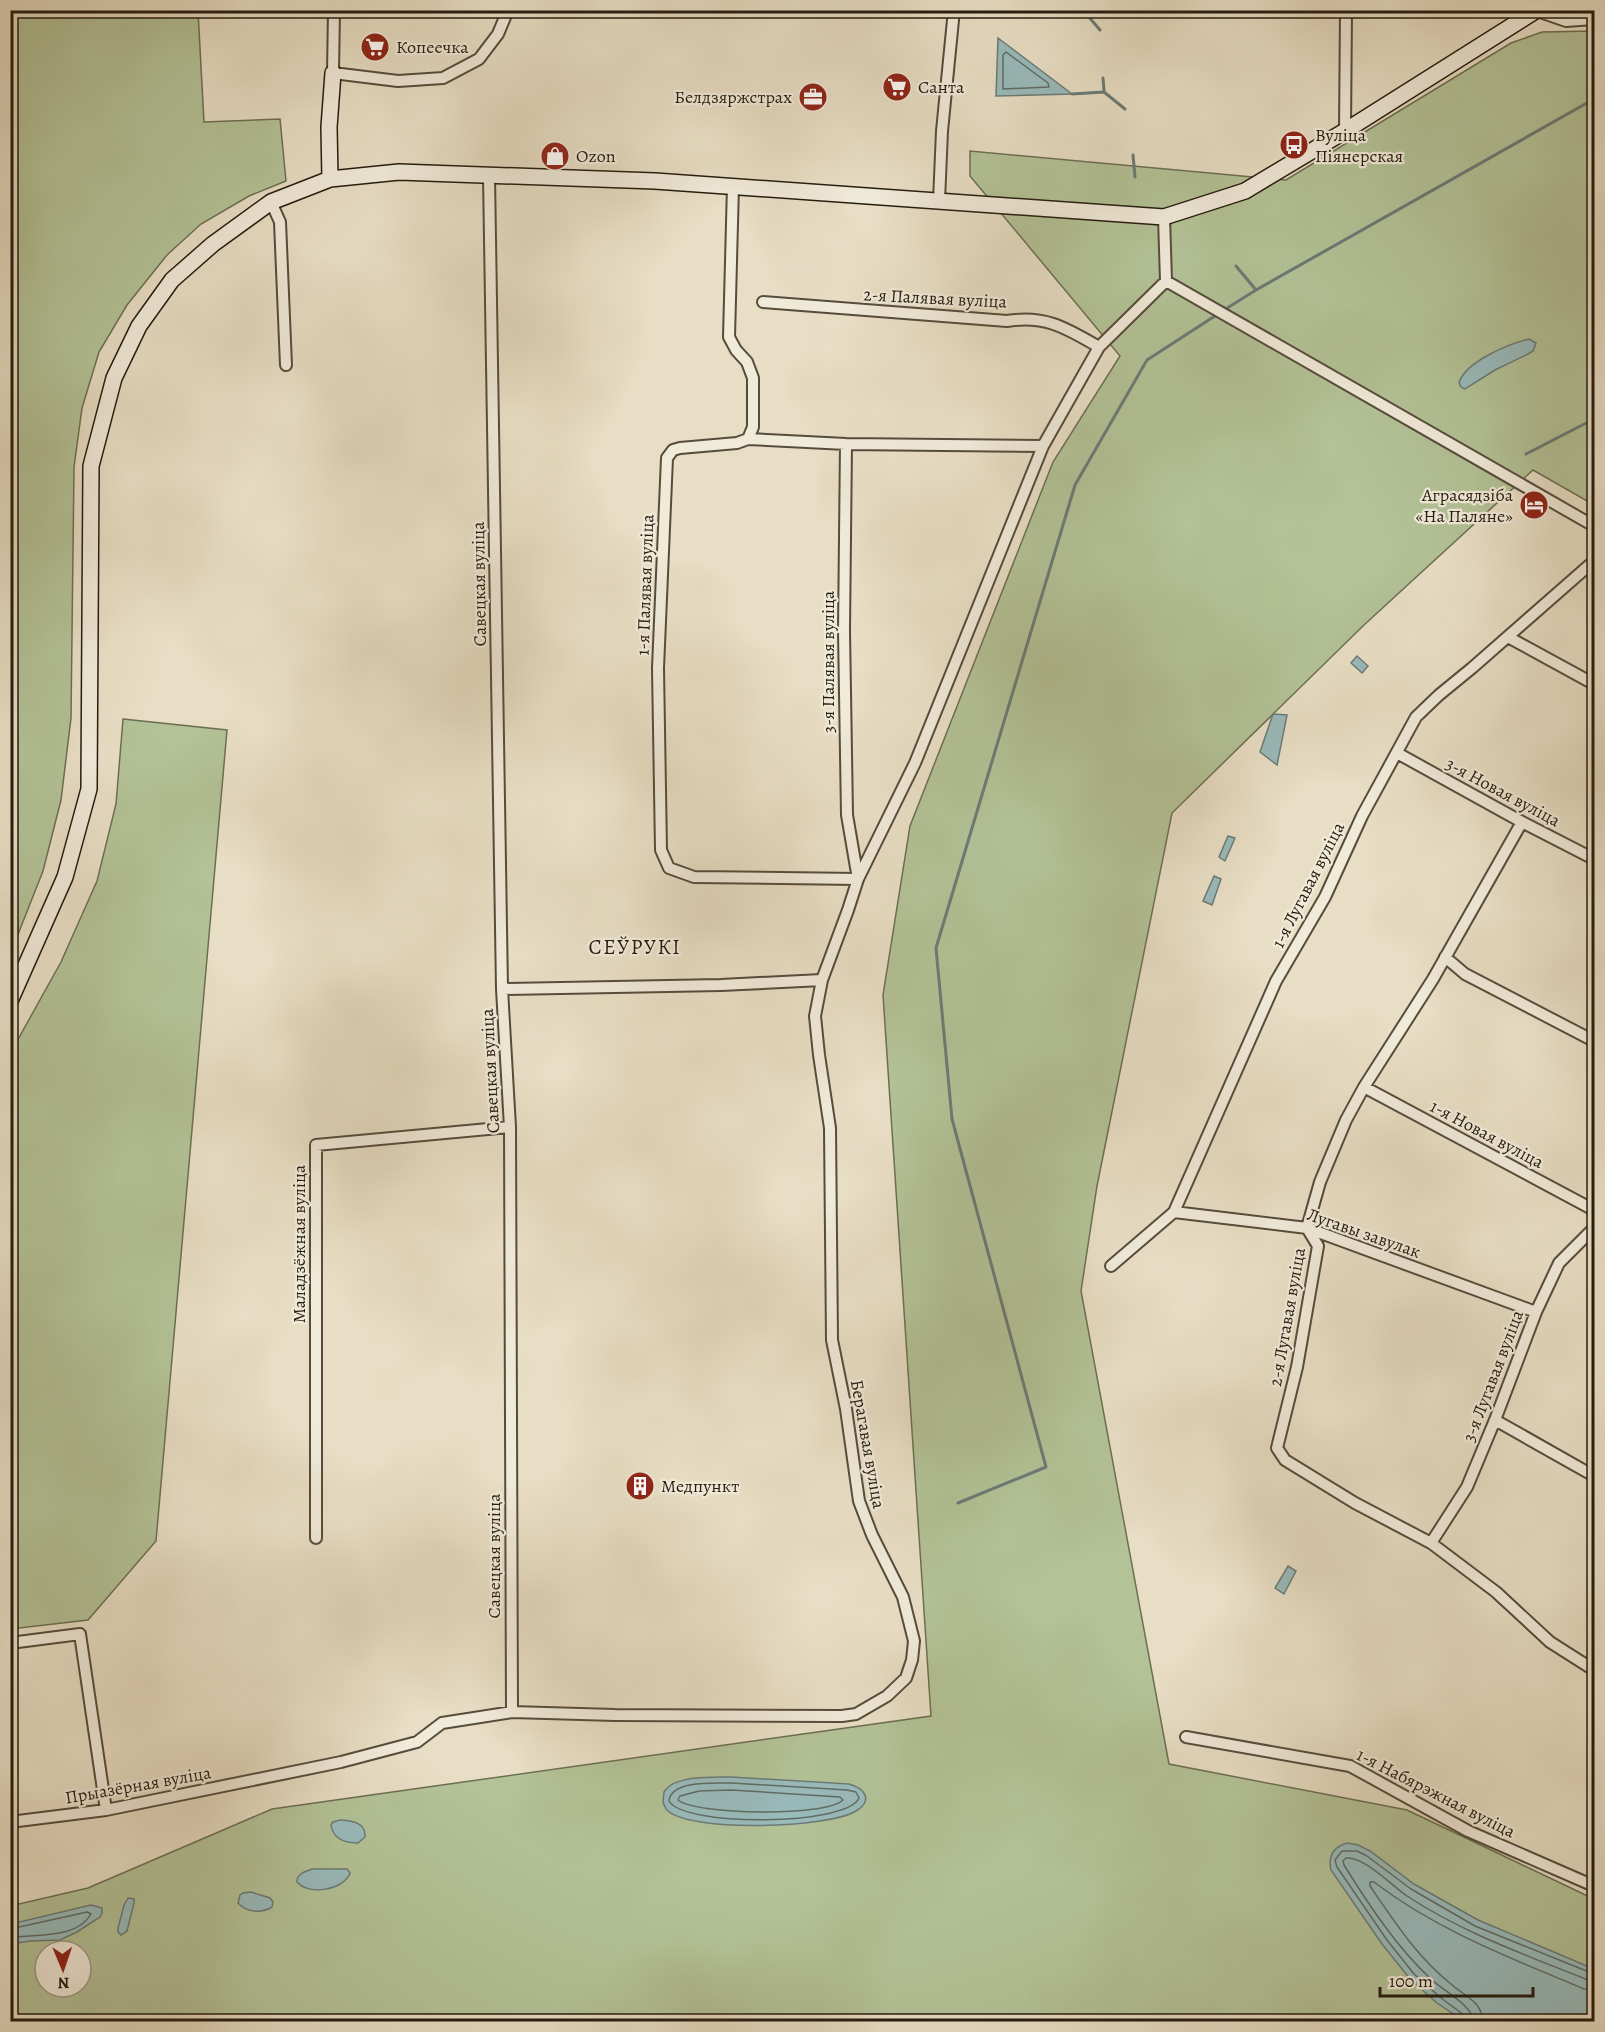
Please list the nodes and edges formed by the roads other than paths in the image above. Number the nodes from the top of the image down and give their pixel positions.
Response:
1 (334, 10) edge
2 (508, 10) edge
3 (954, 10) edge
4 (1346, 10) edge
5 (1537, 11) edge
6 (1594, 19) edge
7 (333, 73) junction
8 (1345, 132) junction
9 (489, 176) junction
10 (330, 179) junction
11 (732, 186) junction
12 (939, 201) junction
13 (271, 202) junction
14 (1164, 217) junction
15 (1166, 281) junction
16 (763, 302) dead end
17 (1099, 347) junction
18 (286, 365) dead end
19 (748, 439) junction
20 (846, 444) junction
21 (1043, 446) junction
22 (1594, 526) edge
23 (1594, 561) edge
24 (1508, 637) junction
25 (1594, 684) edge
26 (1397, 753) junction
27 (1522, 822) junction
28 (1594, 859) edge
29 (858, 879) junction
30 (1445, 957) junction
31 (822, 980) junction
32 (502, 989) junction
33 (10, 1001) edge
34 (1594, 1041) edge
35 (1364, 1087) junction
36 (510, 1126) junction
37 (1594, 1210) edge
38 (1174, 1212) junction
39 (1308, 1228) junction
40 (1594, 1228) edge
41 (1111, 1266) dead end
42 (1536, 1311) junction
43 (1495, 1420) junction
44 (1594, 1476) edge
45 (316, 1538) dead end
46 (1431, 1544) junction
47 (10, 1643) edge
48 (1594, 1670) edge
49 (512, 1712) junction
50 (1186, 1737) dead end
51 (106, 1810) junction
52 (10, 1822) edge
53 (1594, 1886) edge

1 - 7 street
2 - 7 street
3 - 12 street
4 - 8 street
5 - 6 street
5 - 8 street
7 - 10 street
8 - 14 street
9 - 10 street
9 - 11 street
9 - 32 street, Савецкая вуліца
10 - 13 street
11 - 12 street
11 - 19 street
12 - 14 street
13 - 18 street
13 - 33 street
14 - 15 street
15 - 17 street, Берагавая вуліца
15 - 22 street
16 - 17 street, 2-я Палявая вуліца
17 - 21 street, Берагавая вуліца
19 - 20 street, 1-я Палявая вуліца
19 - 29 street, 1-я Палявая вуліца
20 - 21 street, 1-я Палявая вуліца
20 - 29 street, 3-я Палявая вуліца
21 - 29 street, Берагавая вуліца
23 - 24 street, 1-я Лугавая вуліца
24 - 25 street
24 - 26 street, 1-я Лугавая вуліца
26 - 27 street, 3-я Новая вуліца
26 - 38 street, 1-я Лугавая вуліца
27 - 28 street, 3-я Новая вуліца
27 - 30 street, 2-я Лугавая вуліца
29 - 31 street, Берагавая вуліца
30 - 34 street
30 - 35 street, 2-я Лугавая вуліца
31 - 32 street
31 - 49 street, Берагавая вуліца
32 - 36 street, Савецкая вуліца
35 - 37 street, 1-я Новая вуліца
35 - 39 street, 2-я Лугавая вуліца
36 - 45 street, Маладзёжная вуліца
36 - 49 street, Савецкая вуліца
38 - 39 street, Лугавы завулак
38 - 41 street, 1-я Лугавая вуліца
39 - 42 street, Лугавы завулак
39 - 46 street, 2-я Лугавая вуліца
40 - 42 street, 3-я Лугавая вуліца
42 - 43 street, 3-я Лугавая вуліца
43 - 44 street
43 - 46 street, 3-я Лугавая вуліца
46 - 48 street, 2-я Лугавая вуліца
47 - 51 street
49 - 51 street, Прыазёрная вуліца
50 - 53 street, 1-я Набярэжная вуліца
51 - 52 street, Прыазёрная вуліца

